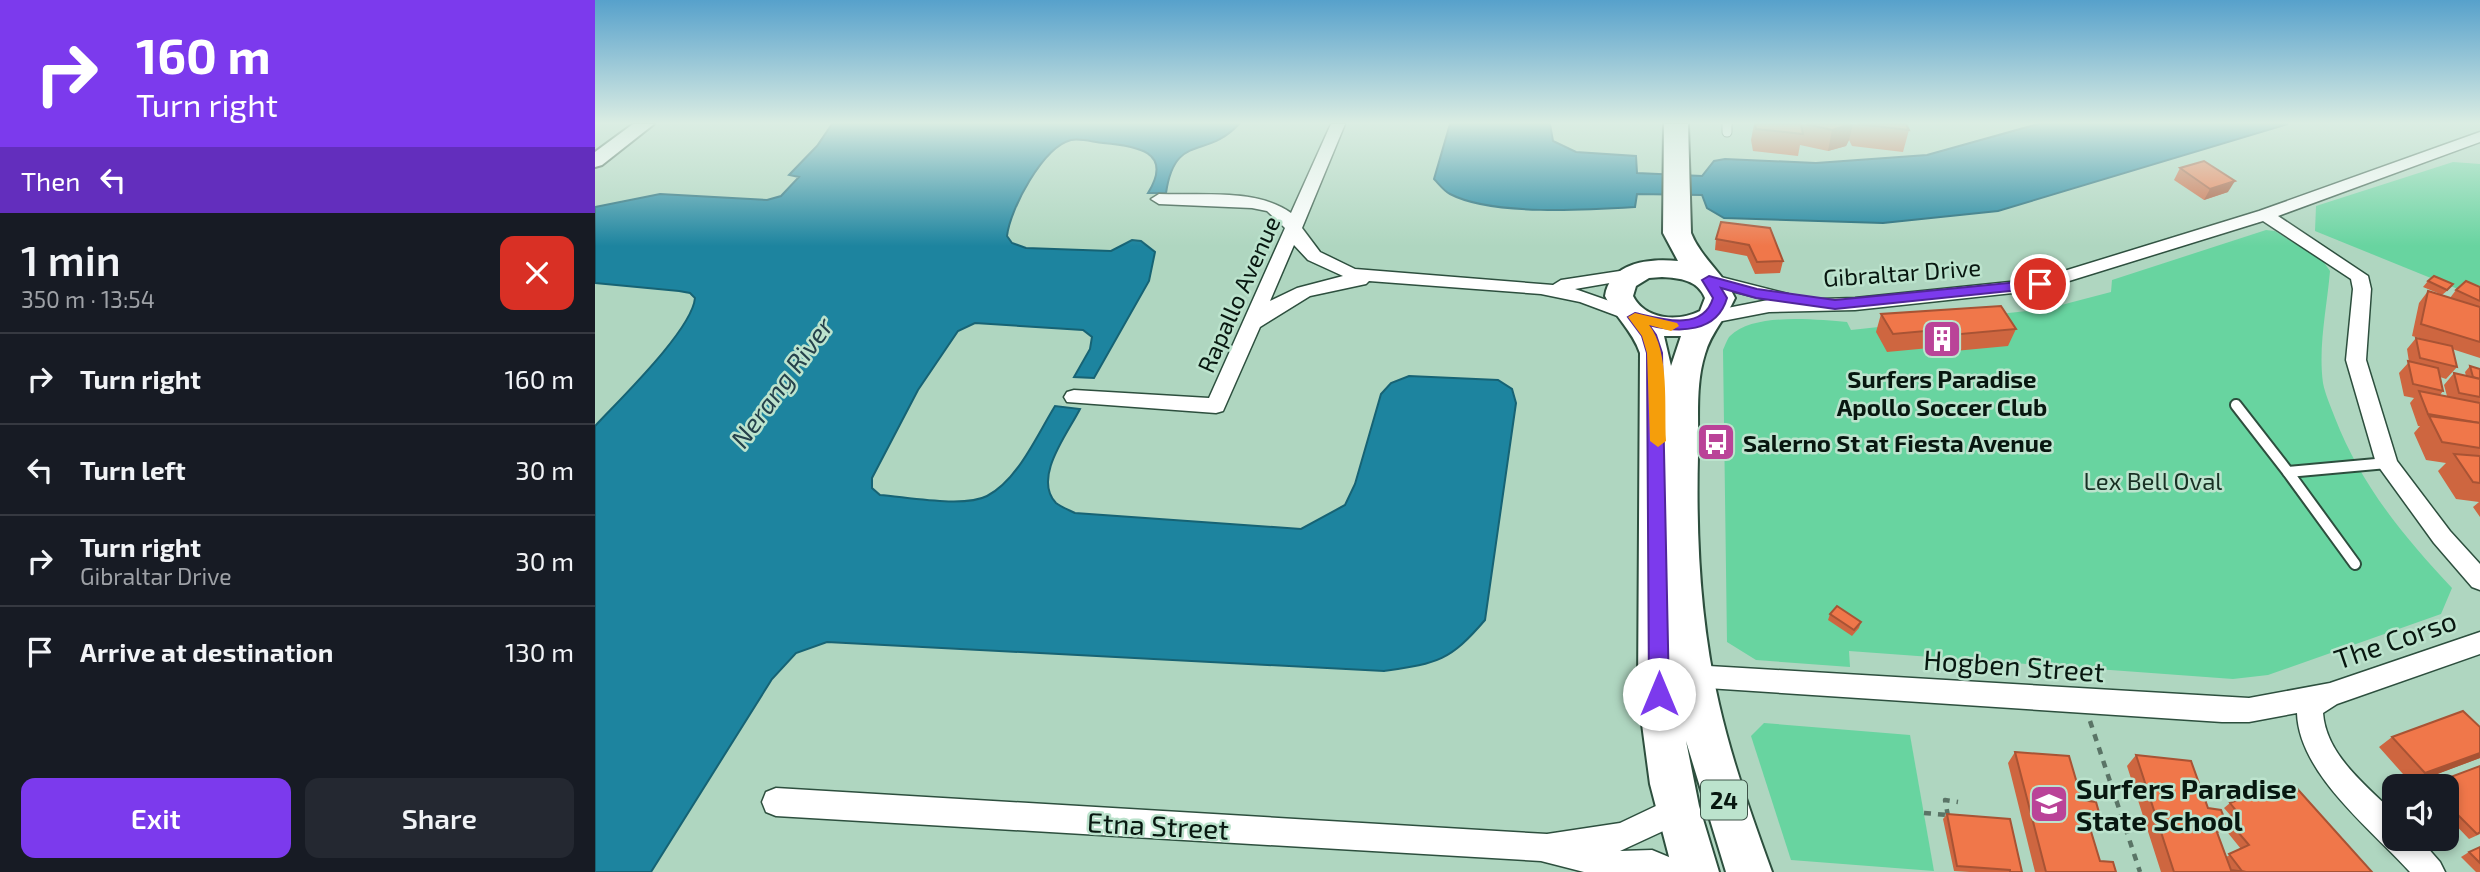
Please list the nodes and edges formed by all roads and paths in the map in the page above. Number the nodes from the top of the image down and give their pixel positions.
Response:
1 (1321, 165) edge
2 (1665, 165) edge
3 (1670, 165) edge
4 (2403, 165) edge
5 (1667, 184) junction
6 (1312, 186) junction
7 (1159, 199) dead end
8 (1252, 204) junction
9 (2265, 215) junction
10 (1294, 226) junction
11 (1634, 273) junction
12 (1393, 279) junction
13 (1708, 279) junction
14 (1541, 288) junction
15 (1808, 303) junction
16 (1633, 316) junction
17 (1710, 318) junction
18 (1252, 325) junction
19 (1074, 397) dead end
20 (2236, 405) dead end
21 (2387, 463) junction
22 (2288, 472) junction
23 (2355, 565) dead end
24 (2480, 580) edge
25 (2480, 643) edge
26 (2073, 668) dead end
27 (1692, 676) junction
28 (2330, 695) junction
29 (2083, 701) junction
30 (1672, 790) junction
31 (776, 802) dead end
32 (1958, 802) dead end
33 (1924, 813) dead end
34 (2382, 819) edge
35 (1541, 847) junction
36 (2411, 851) edge
37 (1671, 872) edge
38 (1696, 872) edge
39 (1749, 872) edge
40 (2140, 872) edge
41 (2430, 872) edge

1 - 6 street, Rapallo Avenue
2 - 5 main road, 24
3 - 5 main road, 24
4 - 9 street, Gibraltar Drive
5 - 11 main road, 24
5 - 13 main road, 24
6 - 8 street
6 - 10 street, Rapallo Avenue
7 - 8 street
8 - 10 street
9 - 15 street, Gibraltar Drive
9 - 21 street
10 - 12 street
10 - 18 street, Rapallo Avenue
11 - 13 main road
11 - 14 street
11 - 16 main road, 24
12 - 14 street
12 - 18 street
13 - 15 street, Gibraltar Drive
13 - 17 main road, 24
14 - 16 street
15 - 17 street, Gibraltar Drive
16 - 17 main road
16 - 30 main road, 24
17 - 27 main road, 24
18 - 19 street, Rapallo Avenue
20 - 22 lane
21 - 22 lane
21 - 24 street
22 - 23 lane
25 - 28 street, The Corso
26 - 29 path
27 - 29 street, Hogben Street
27 - 39 main road, 24
28 - 29 street, Hogben Street
28 - 34 street
29 - 40 path
30 - 35 street, Etna Street
30 - 38 main road, 24
31 - 35 street, Etna Street
32 - 33 path
35 - 37 street, Etna Street
36 - 41 street

